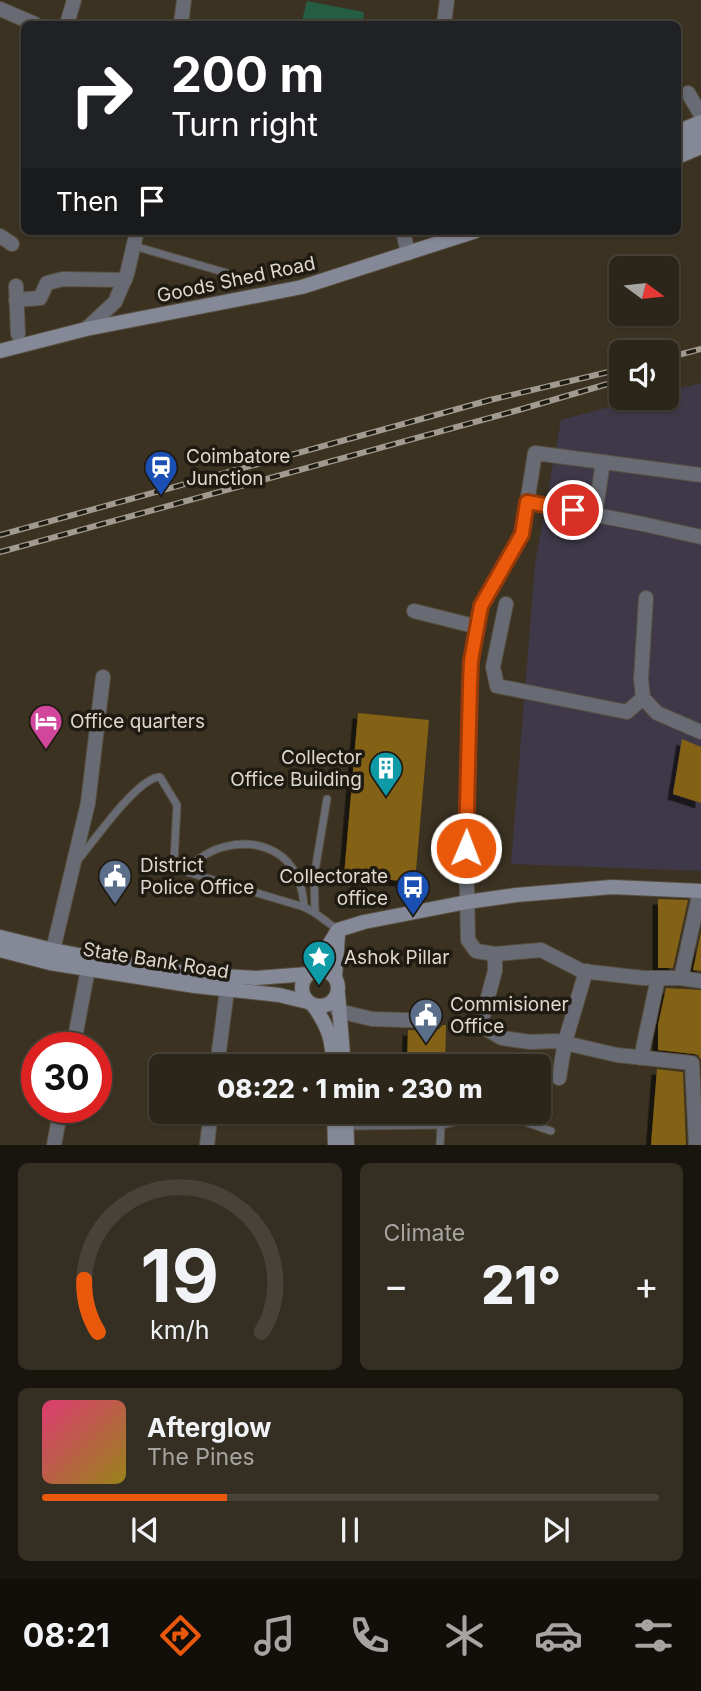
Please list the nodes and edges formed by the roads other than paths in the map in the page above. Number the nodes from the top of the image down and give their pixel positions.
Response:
1 (74, 0) edge
2 (184, 0) edge
3 (447, 0) edge
4 (0, 9) edge
5 (28, 21) edge
6 (68, 21) edge
7 (181, 21) edge
8 (444, 21) edge
9 (688, 93) dead end
10 (701, 115) edge
11 (701, 122) edge
12 (681, 130) edge
13 (701, 136) edge
14 (681, 144) edge
15 (701, 147) edge
16 (681, 155) edge
17 (136, 235) edge
18 (404, 235) edge
19 (464, 235) edge
20 (134, 246) junction
21 (408, 253) junction
22 (244, 278) dead end
23 (125, 280) junction
24 (86, 329) junction
25 (18, 334) dead end
26 (0, 351) edge
27 (603, 462) junction
28 (701, 475) edge
29 (527, 502) junction
30 (596, 515) junction
31 (701, 537) edge
32 (646, 598) dead end
33 (506, 604) dead end
34 (414, 611) dead end
35 (478, 627) junction
36 (103, 677) dead end
37 (643, 698) junction
38 (701, 732) edge
39 (327, 799) dead end
40 (73, 866) junction
41 (187, 871) junction
42 (701, 891) edge
43 (467, 902) junction
44 (304, 907) junction
45 (315, 912) junction
46 (338, 930) junction
47 (0, 937) edge
48 (0, 950) edge
49 (53, 950) junction
50 (495, 954) junction
51 (88, 969) junction
52 (586, 971) junction
53 (311, 972) junction
54 (335, 977) junction
55 (658, 978) junction
56 (681, 978) junction
57 (701, 981) edge
58 (227, 990) junction
59 (338, 994) junction
60 (310, 1003) junction
61 (338, 1011) junction
62 (434, 1021) dead end
63 (76, 1032) edge
64 (565, 1042) junction
65 (219, 1054) edge
66 (335, 1054) edge
67 (337, 1054) edge
68 (641, 1058) junction
69 (559, 1078) dead end
70 (58, 1123) edge
71 (209, 1124) edge
72 (334, 1124) edge
73 (346, 1124) edge
74 (427, 1124) edge
75 (441, 1125) junction
76 (551, 1131) dead end
77 (54, 1145) edge
78 (207, 1145) edge
79 (335, 1145) edge
80 (347, 1145) edge
81 (440, 1145) edge
82 (695, 1145) edge

1 - 6 street
2 - 7 street
3 - 8 street
4 - 5 street
9 - 10 street
11 - 12 main road
13 - 14 main road
15 - 16 main road
17 - 20 street
18 - 21 street
19 - 21 main road, Goods Shed Road
20 - 22 lane
20 - 23 street
21 - 24 main road, Goods Shed Road
23 - 24 street
23 - 25 street
24 - 26 main road, Goods Shed Road
27 - 28 street
27 - 29 street
27 - 30 street
29 - 30 street
29 - 35 street
30 - 31 street
32 - 37 street
33 - 37 street
34 - 35 street
35 - 43 street
36 - 40 street
37 - 38 street
39 - 45 lane
40 - 41 lane
40 - 49 street
41 - 44 lane
41 - 44 lane
42 - 43 main road
42 - 56 street
43 - 46 main road
43 - 50 street
44 - 45 lane
45 - 46 lane
46 - 53 main road
46 - 54 main road
47 - 49 main road, State Bank Road
48 - 51 main road, State Bank Road
49 - 53 main road, State Bank Road
50 - 52 street
50 - 64 street
51 - 58 main road, State Bank Road
51 - 63 street
52 - 55 street
52 - 64 street
53 - 54 main road
53 - 60 main road
54 - 59 main road
55 - 56 street
55 - 68 street
56 - 57 street
58 - 60 main road, State Bank Road
58 - 65 street
59 - 60 main road
59 - 61 main road
60 - 66 main road
61 - 62 street
61 - 67 main road
64 - 68 street
64 - 69 street
68 - 82 street
70 - 77 street
71 - 78 street
72 - 79 main road
73 - 80 main road
74 - 75 lane
75 - 76 lane
75 - 81 lane

